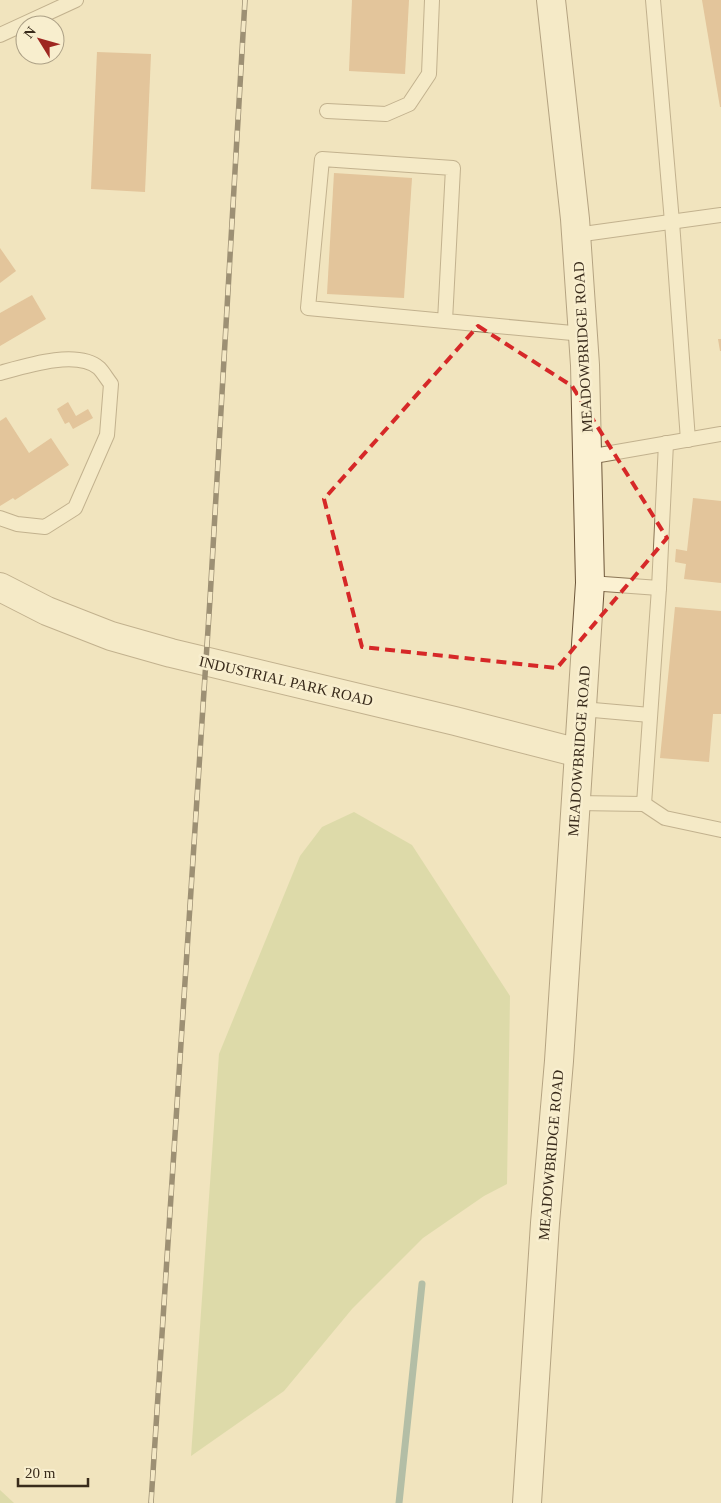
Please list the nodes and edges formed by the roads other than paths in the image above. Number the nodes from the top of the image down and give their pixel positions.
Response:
1 (76, 0) edge
2 (432, 0) edge
3 (551, 0) edge
4 (653, 0) edge
5 (0, 35) edge
6 (327, 111) dead end
7 (721, 215) edge
8 (672, 222) junction
9 (576, 235) junction
10 (445, 321) junction
11 (583, 334) junction
12 (0, 373) edge
13 (721, 434) edge
14 (688, 440) junction
15 (666, 444) junction
16 (588, 457) junction
17 (0, 518) edge
18 (590, 583) junction
19 (0, 587) edge
20 (659, 588) junction
21 (582, 709) junction
22 (650, 715) junction
23 (579, 753) junction
24 (576, 802) junction
25 (644, 804) junction
26 (721, 830) edge
27 (527, 1503) edge

1 - 5 lane
2 - 6 lane
3 - 9 main road, MEADOWBRIDGE ROAD
4 - 8 lane
7 - 8 lane
8 - 9 lane
8 - 14 lane
9 - 11 main road, MEADOWBRIDGE ROAD
10 - 10 lane
10 - 11 lane
11 - 16 main road, MEADOWBRIDGE ROAD
12 - 17 lane
13 - 14 lane
14 - 15 lane
15 - 16 lane
15 - 20 lane
16 - 18 main road, MEADOWBRIDGE ROAD
18 - 20 lane
18 - 21 main road, MEADOWBRIDGE ROAD
19 - 23 main road, INDUSTRIAL PARK ROAD
20 - 22 lane
21 - 22 lane
21 - 23 main road, MEADOWBRIDGE ROAD
22 - 25 lane
23 - 24 main road, MEADOWBRIDGE ROAD
24 - 25 lane
24 - 27 main road, MEADOWBRIDGE ROAD
25 - 26 lane

